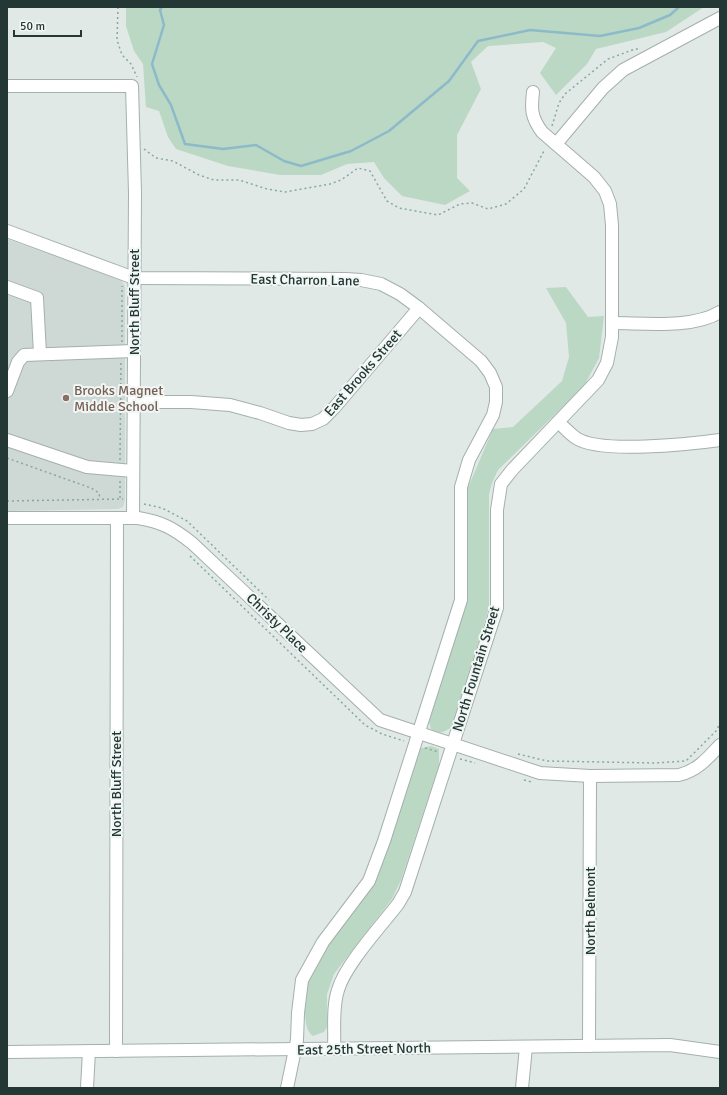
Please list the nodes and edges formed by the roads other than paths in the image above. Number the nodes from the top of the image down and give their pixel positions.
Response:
1 (720, 18) edge
2 (7, 86) edge
3 (533, 92) dead end
4 (551, 145) junction
5 (7, 231) edge
6 (134, 278) junction
7 (7, 287) edge
8 (419, 308) junction
9 (720, 312) edge
10 (612, 323) junction
11 (134, 350) junction
12 (40, 354) junction
13 (7, 391) edge
14 (134, 402) junction
15 (558, 422) junction
16 (7, 440) edge
17 (720, 440) edge
18 (133, 471) junction
19 (7, 518) edge
20 (117, 518) junction
21 (133, 518) junction
22 (417, 739) junction
23 (720, 745) edge
24 (451, 750) junction
25 (590, 776) junction
26 (589, 1046) junction
27 (526, 1047) junction
28 (334, 1049) junction
29 (295, 1050) junction
30 (89, 1051) junction
31 (116, 1051) junction
32 (7, 1052) edge
33 (720, 1052) edge
34 (88, 1088) edge
35 (287, 1088) edge
36 (522, 1088) edge

1 - 4 street
2 - 6 street, North Bluff Street
3 - 4 street, North Fountain Street
4 - 10 street, North Fountain Street
5 - 6 street, East Charron Lane
6 - 8 street, East Charron Lane
6 - 11 street, North Bluff Street
7 - 12 street
8 - 14 street, East Brooks Street
8 - 22 street, East Charron Lane
9 - 10 street
10 - 15 street, North Fountain Street
11 - 12 street
11 - 14 street, North Bluff Street
12 - 13 street
14 - 18 street, North Bluff Street
15 - 17 street
15 - 24 street, North Fountain Street
16 - 18 street
18 - 21 street, North Bluff Street
19 - 20 street, Christy Place
20 - 21 street, Christy Place
20 - 31 street, North Bluff Street
21 - 22 street, Christy Place
22 - 24 street, Christy Place
22 - 29 street
23 - 25 street, Christy Place
24 - 25 street, Christy Place
24 - 28 street, North Fountain Street
25 - 26 street, North Belmont
26 - 27 street, East 25th Street North
26 - 33 street, East 25th Street North
27 - 28 street, East 25th Street North
27 - 36 street
28 - 29 street, East 25th Street North
29 - 31 street, East 25th Street North
29 - 35 street
30 - 31 street, East 25th Street North
30 - 32 street, East 25th Street North
30 - 34 street

